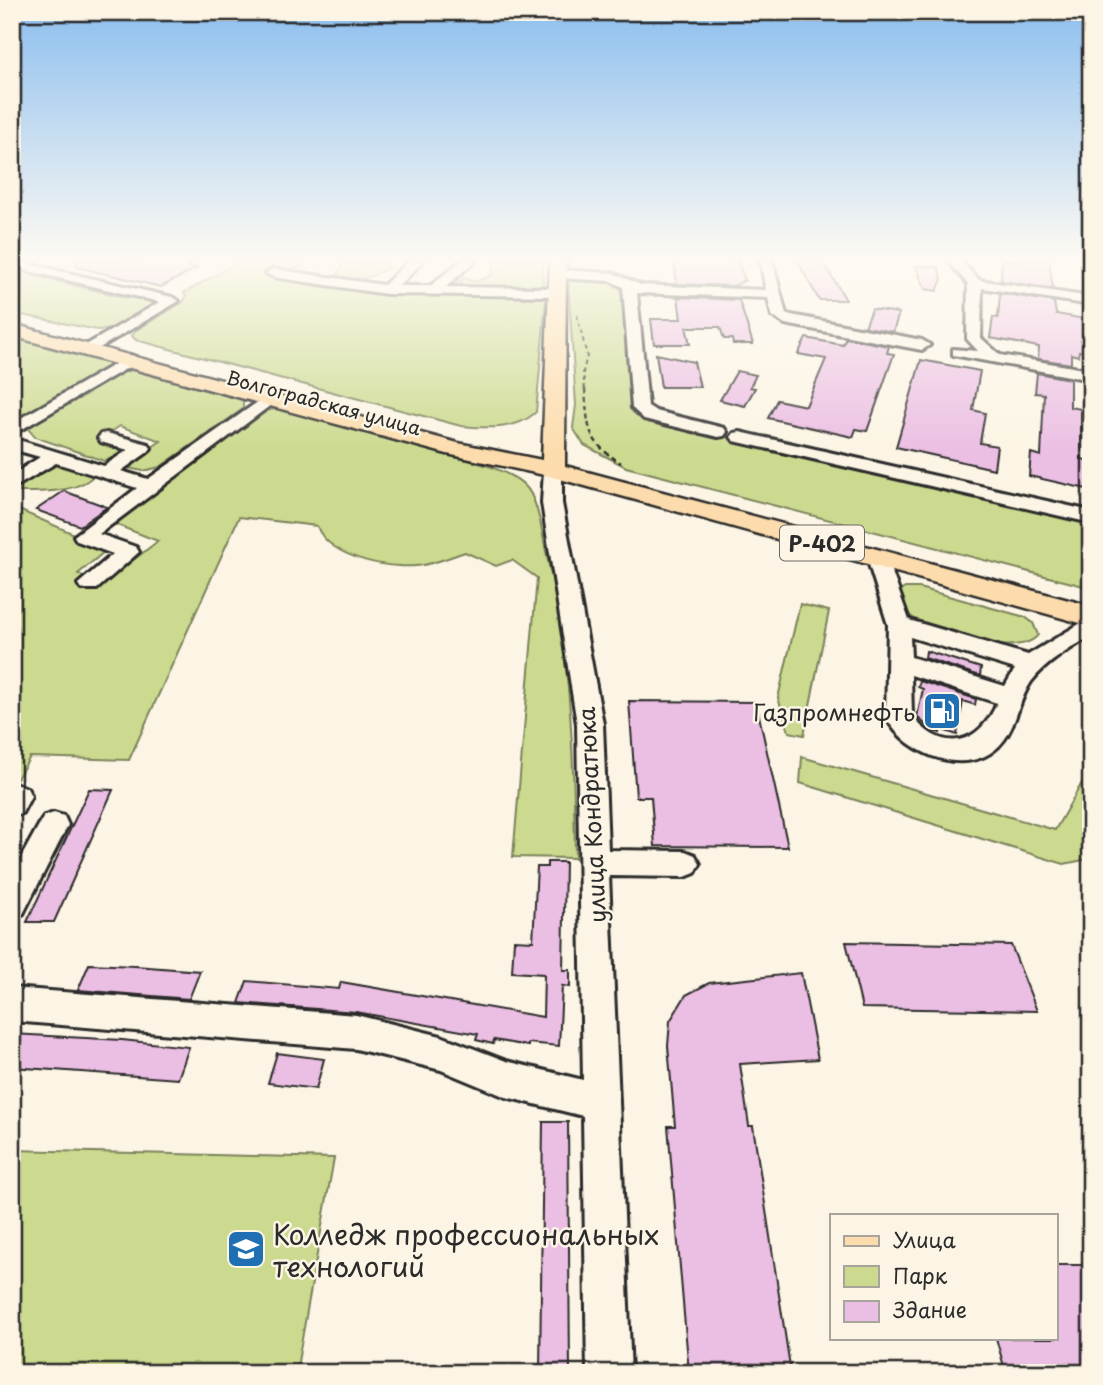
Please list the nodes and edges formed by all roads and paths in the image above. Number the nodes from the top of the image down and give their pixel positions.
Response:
1 (22, 325) edge
2 (131, 325) edge
3 (559, 325) edge
4 (581, 325) edge
5 (632, 325) edge
6 (810, 325) edge
7 (974, 325) edge
8 (12, 330) edge
9 (96, 345) junction
10 (922, 345) dead end
11 (958, 352) dead end
12 (995, 358) junction
13 (131, 360) junction
14 (1091, 375) edge
15 (269, 399) junction
16 (12, 430) edge
17 (718, 432) dead end
18 (740, 437) dead end
19 (107, 438) dead end
20 (12, 443) edge
21 (54, 456) junction
22 (621, 463) dead end
23 (552, 470) junction
24 (107, 472) junction
25 (12, 483) edge
26 (151, 486) junction
27 (1091, 517) edge
28 (877, 558) junction
29 (89, 584) dead end
30 (1091, 616) edge
31 (899, 625) junction
32 (1091, 625) edge
33 (899, 662) junction
34 (1031, 665) junction
35 (1012, 698) junction
36 (54, 825) dead end
37 (595, 863) junction
38 (685, 864) dead end
39 (12, 904) edge
40 (12, 1004) edge
41 (603, 1103) junction
42 (609, 1373) edge

1 - 9 main road, Волгоградская улица
2 - 9 street
3 - 23 main road, улица Кондратюка
4 - 22 path
5 - 17 street
6 - 10 street
7 - 12 street
8 - 9 main road, Волгоградская улица
9 - 13 main road, Волгоградская улица
9 - 23 main road, Волгоградская улица
11 - 12 street
12 - 14 street
13 - 15 main road, Волгоградская улица
13 - 16 street
15 - 23 main road, Волгоградская улица
15 - 26 street
18 - 27 street
19 - 24 street
20 - 21 street
21 - 24 street
21 - 25 street
23 - 28 main road, Волгоградская улица / Р-402
23 - 37 street, улица Кондратюка
24 - 26 street
26 - 29 street
28 - 30 main road, Волгоградская улица / Р-402
28 - 31 street
31 - 33 street
31 - 34 street
32 - 34 street
33 - 35 street
33 - 35 street
34 - 35 street
36 - 39 street
37 - 38 street
37 - 41 street, улица Кондратюка
40 - 41 street
41 - 42 street, улица Кондратюка

